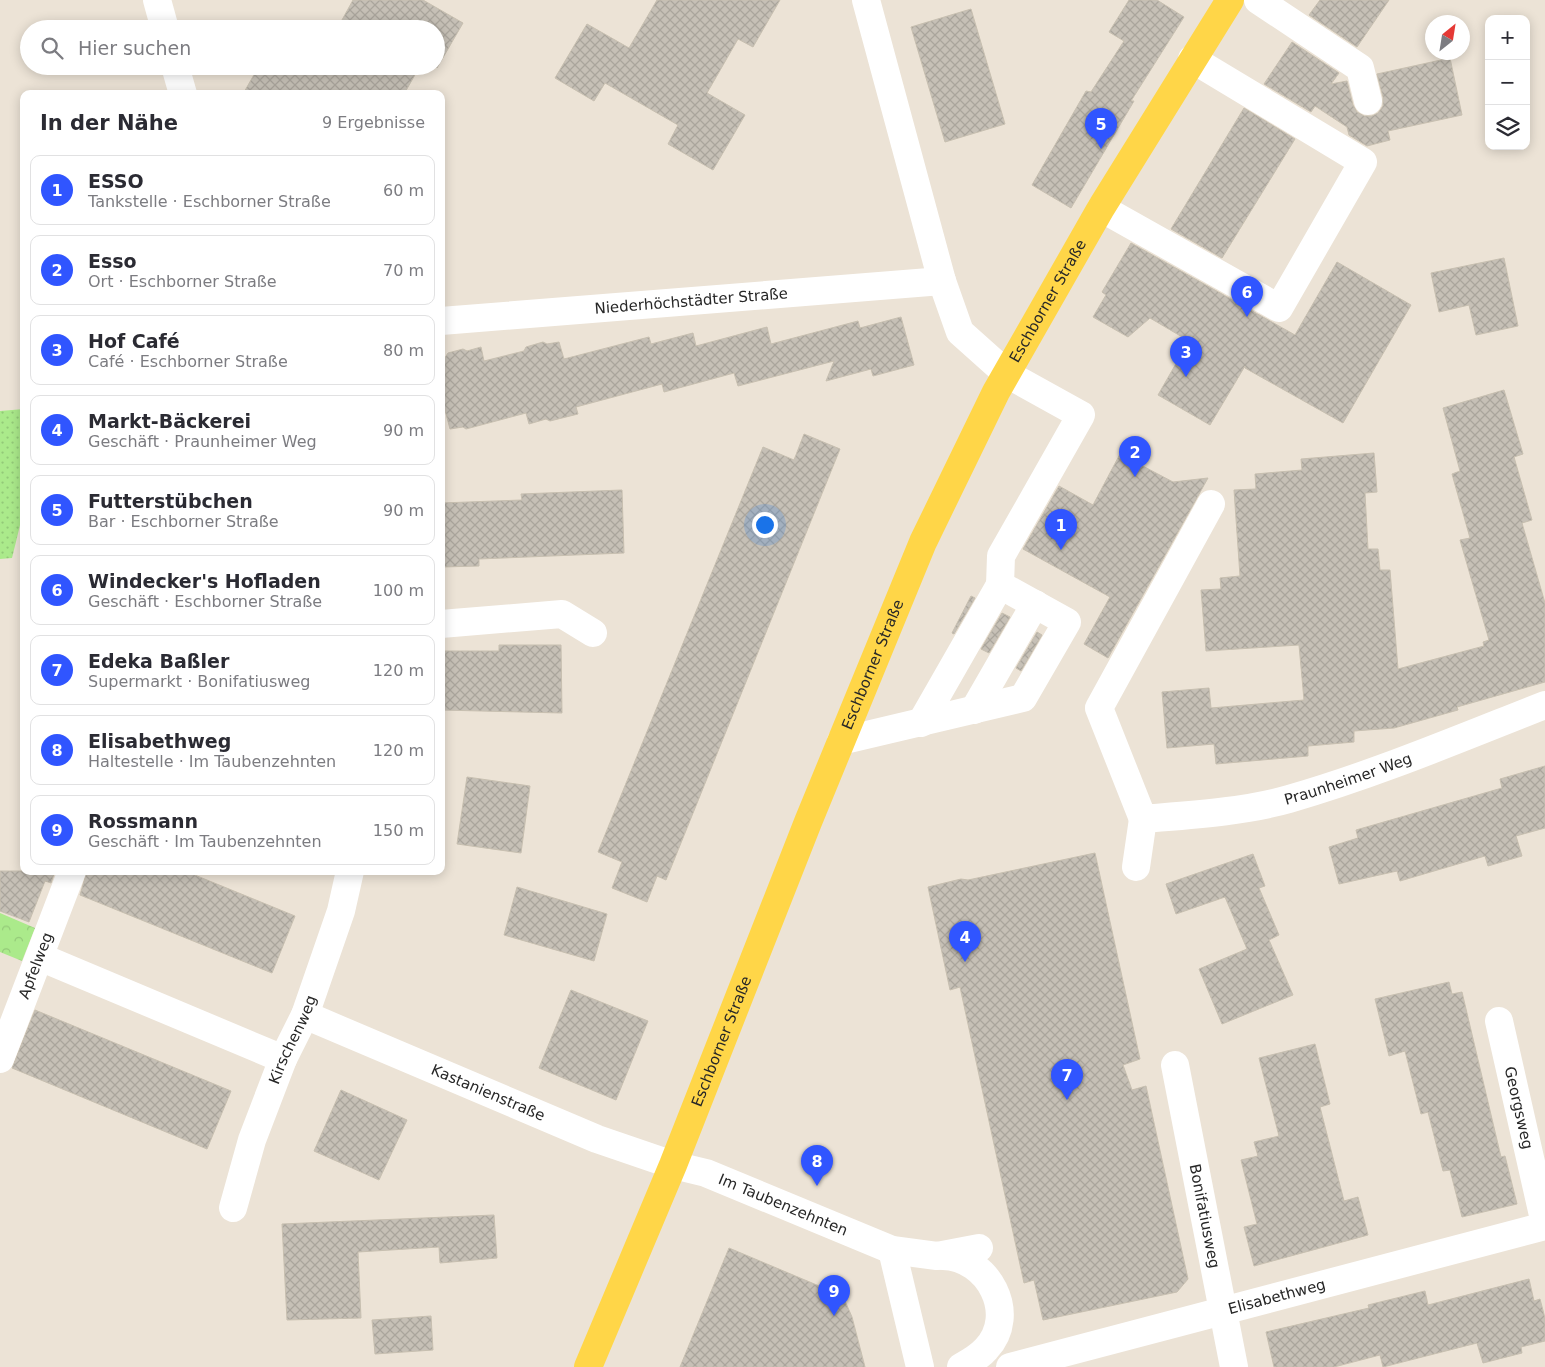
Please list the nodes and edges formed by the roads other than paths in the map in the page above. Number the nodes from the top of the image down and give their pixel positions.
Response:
1 (157, 0) edge
2 (866, 0) edge
3 (1230, 0) edge
4 (1258, 0) edge
5 (163, 20) edge
6 (1192, 59) junction
7 (178, 75) edge
8 (182, 90) edge
9 (1368, 101) dead end
10 (1101, 208) junction
11 (942, 281) junction
12 (445, 321) edge
13 (1007, 374) junction
14 (1211, 504) dead end
15 (1000, 585) junction
16 (1035, 604) junction
17 (445, 624) edge
18 (593, 633) dead end
19 (1545, 705) edge
20 (974, 710) junction
21 (921, 722) junction
22 (841, 741) junction
23 (1143, 819) junction
24 (1136, 867) dead end
25 (71, 875) edge
26 (349, 875) edge
27 (40, 957) junction
28 (305, 1015) junction
29 (1499, 1021) dead end
30 (0, 1059) edge
31 (283, 1059) junction
32 (1175, 1065) dead end
33 (673, 1165) junction
34 (233, 1208) dead end
35 (1545, 1225) edge
36 (979, 1248) dead end
37 (892, 1250) junction
38 (937, 1256) junction
39 (1223, 1311) junction
40 (924, 1366) edge
41 (588, 1367) edge
42 (961, 1367) edge
43 (1010, 1367) edge
44 (1234, 1367) edge

1 - 5 street
2 - 11 street
3 - 6 main road, Eschborner Straße
4 - 9 street
6 - 10 main road, Eschborner Straße
6 - 10 street
7 - 8 street
10 - 13 main road, Eschborner Straße
11 - 12 street, Niederhöchstädter Straße
11 - 13 street
13 - 15 street
13 - 22 main road, Eschborner Straße
14 - 23 street
15 - 16 street
15 - 21 street
16 - 20 street
16 - 20 street
17 - 18 street
19 - 23 street, Praunheimer Weg
20 - 21 street
21 - 22 street
22 - 33 main road, Eschborner Straße
23 - 24 street
25 - 27 street, Apfelweg
26 - 28 street, Kirschenweg
27 - 30 street, Apfelweg
27 - 31 street
28 - 31 street, Kirschenweg
28 - 33 street, Kastanienstraße
29 - 35 street, Georgsweg
31 - 34 street, Kirschenweg
32 - 39 street, Bonifatiusweg
33 - 37 street, Im Taubenzehnten
33 - 41 main road, Eschborner Straße
35 - 39 street, Elisabethweg
36 - 38 street, Im Taubenzehnten
37 - 38 street, Im Taubenzehnten
37 - 40 street
38 - 42 street
39 - 43 street, Elisabethweg
39 - 44 street, Bonifatiusweg

